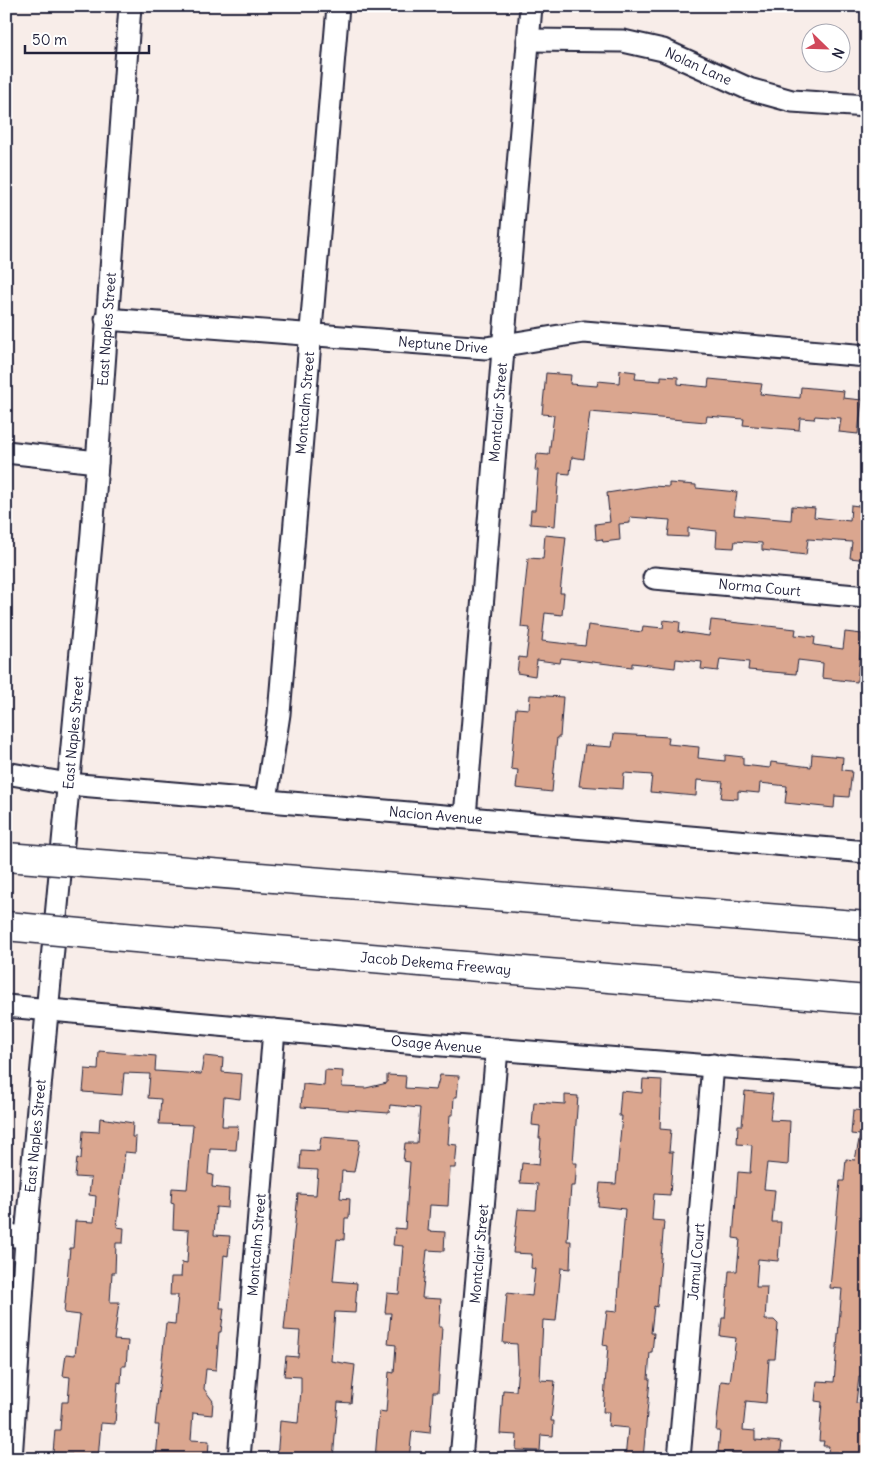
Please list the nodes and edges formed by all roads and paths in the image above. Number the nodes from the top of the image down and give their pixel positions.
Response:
1 (130, 6) edge
2 (338, 6) edge
3 (532, 6) edge
4 (528, 40) junction
5 (867, 106) edge
6 (106, 319) junction
7 (311, 335) junction
8 (504, 346) junction
9 (867, 356) edge
10 (6, 452) edge
11 (97, 462) junction
12 (654, 578) dead end
13 (867, 597) edge
14 (6, 773) edge
15 (68, 784) junction
16 (266, 800) junction
17 (465, 817) junction
18 (867, 852) edge
19 (6, 857) edge
20 (6, 926) edge
21 (867, 926) edge
22 (867, 1000) edge
23 (6, 1006) edge
24 (47, 1011) junction
25 (274, 1030) junction
26 (497, 1049) junction
27 (713, 1065) junction
28 (867, 1078) edge
29 (16, 1236) edge
30 (9, 1456) edge
31 (239, 1459) edge
32 (461, 1459) edge
33 (679, 1459) edge

1 - 6 street, East Naples Street
2 - 7 street, Montcalm Street
3 - 4 street, Montclair Street
4 - 5 street, Nolan Lane
4 - 8 street, Montclair Street
6 - 7 street, Neptune Drive
6 - 11 street, East Naples Street
7 - 8 street, Neptune Drive
7 - 16 street, Montcalm Street
8 - 9 street, Neptune Drive
8 - 17 street, Montclair Street
10 - 11 street
11 - 15 street, East Naples Street
12 - 13 street, Norma Court
14 - 15 street, Nacion Avenue
15 - 16 street, Nacion Avenue
15 - 24 street, East Naples Street
16 - 17 street, Nacion Avenue
17 - 18 street, Nacion Avenue
19 - 21 highway, bridge
20 - 22 highway, Jacob Dekema Freeway, bridge
23 - 24 street, Osage Avenue
24 - 25 street, Osage Avenue
24 - 29 street, East Naples Street
25 - 26 street, Osage Avenue
25 - 31 street, Montcalm Street
26 - 27 street, Osage Avenue
26 - 32 street, Montclair Street
27 - 28 street, Osage Avenue
27 - 33 street, Jamul Court
29 - 30 street, East Naples Street

